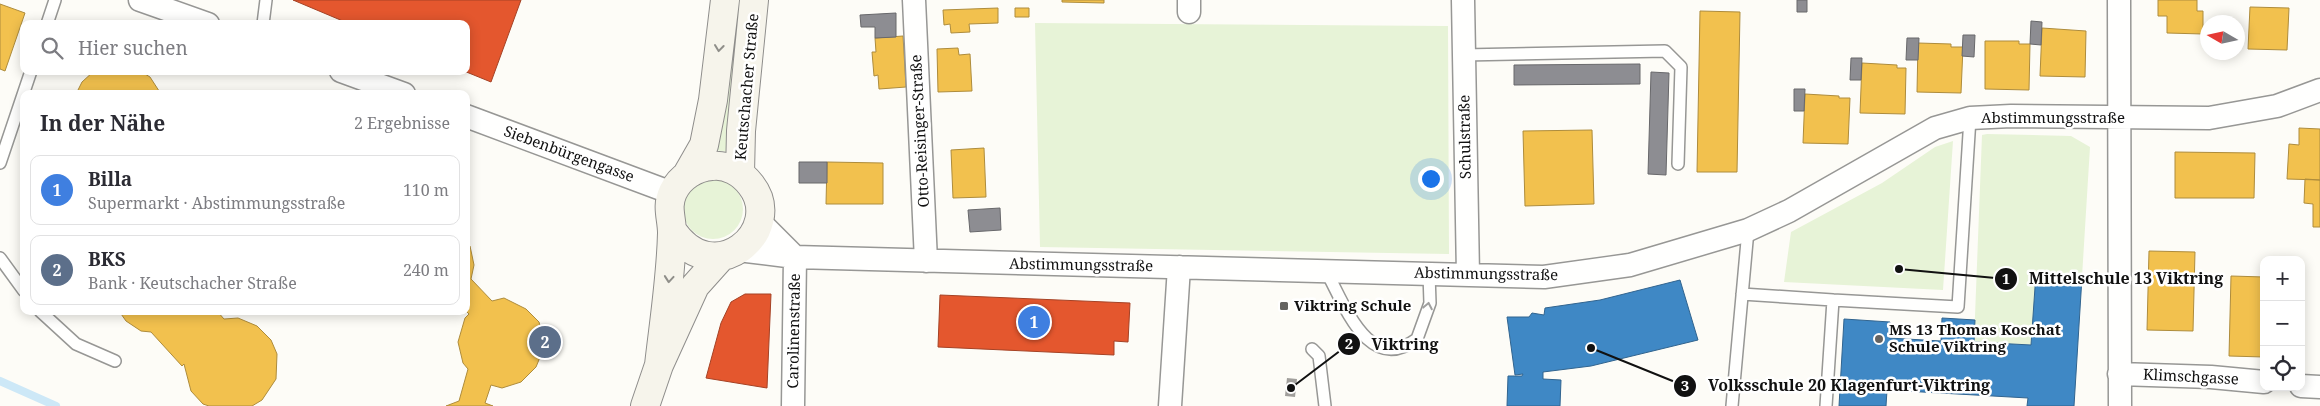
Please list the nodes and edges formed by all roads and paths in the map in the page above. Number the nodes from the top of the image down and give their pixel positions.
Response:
1 (55, 0) edge
2 (140, 0) edge
3 (266, 0) edge
4 (754, 0) edge
5 (914, 0) edge
6 (1463, 0) edge
7 (2119, 0) edge
8 (720, 2) edge
9 (48, 20) edge
10 (197, 20) edge
11 (264, 20) edge
12 (1463, 55) junction
13 (30, 75) edge
14 (352, 75) edge
15 (25, 90) edge
16 (393, 90) edge
17 (2320, 90) edge
18 (20, 104) edge
19 (470, 117) edge
20 (1970, 118) junction
21 (2118, 118) junction
22 (0, 163) edge
23 (1678, 164) dead end
24 (740, 173) junction
25 (680, 183) junction
26 (759, 221) junction
27 (672, 230) junction
28 (1748, 230) junction
29 (729, 254) junction
30 (795, 257) junction
31 (0, 258) edge
32 (926, 261) junction
33 (1179, 267) junction
34 (1326, 271) junction
35 (1429, 274) junction
36 (1468, 275) junction
37 (20, 286) edge
38 (1742, 294) junction
39 (1833, 300) junction
40 (44, 315) edge
41 (1312, 349) dead end
42 (115, 361) dead end
43 (659, 365) junction
44 (2119, 374) junction
45 (2260, 382) edge
46 (2305, 386) edge
47 (2320, 387) edge
48 (1176, 405) edge
49 (645, 406) edge
50 (793, 406) edge
51 (1325, 406) edge
52 (1732, 406) edge
53 (1826, 406) edge
54 (2120, 406) edge

1 - 9 lane
2 - 10 street
3 - 11 lane
4 - 24 main road, Keutschacher Straße
5 - 32 street, Otto-Reisinger-Straße
6 - 12 street, Schulstraße
7 - 21 street
8 -> 25 main road, Keutschacher Straße
12 - 23 lane
12 - 36 street, Schulstraße
13 - 15 lane
14 - 16 street
17 - 21 street, Abstimmungsstraße
18 - 22 lane
19 - 25 street, Siebenbürgengasse
20 - 21 street, Abstimmungsstraße
20 - 28 street, Abstimmungsstraße
20 - 39 lane
21 - 44 street
24 - 25 main road, Keutschacher Straße
24 - 26 main road, Keutschacher Straße
25 - 27 main road, Keutschacher Straße
26 - 29 main road, Keutschacher Straße
26 - 30 street
27 - 29 main road
27 -> 43 main road, Keutschacher Straße
28 - 36 street, Abstimmungsstraße
28 - 38 lane
29 - 30 street, Abstimmungsstraße
29 - 43 main road, Keutschacher Straße
30 - 32 street, Abstimmungsstraße
30 - 50 street, Carolinenstraße
31 - 37 lane
32 - 33 street, Abstimmungsstraße
33 - 34 street, Abstimmungsstraße
33 - 48 street
34 - 35 street, Abstimmungsstraße
34 -> 35 lane
35 - 36 street, Abstimmungsstraße
38 - 39 lane
38 - 52 lane
39 - 53 lane
40 - 42 lane
41 - 51 lane
43 - 49 main road, Keutschacher Straße
44 - 45 street, Klimschgasse
44 - 54 street
46 - 47 street

